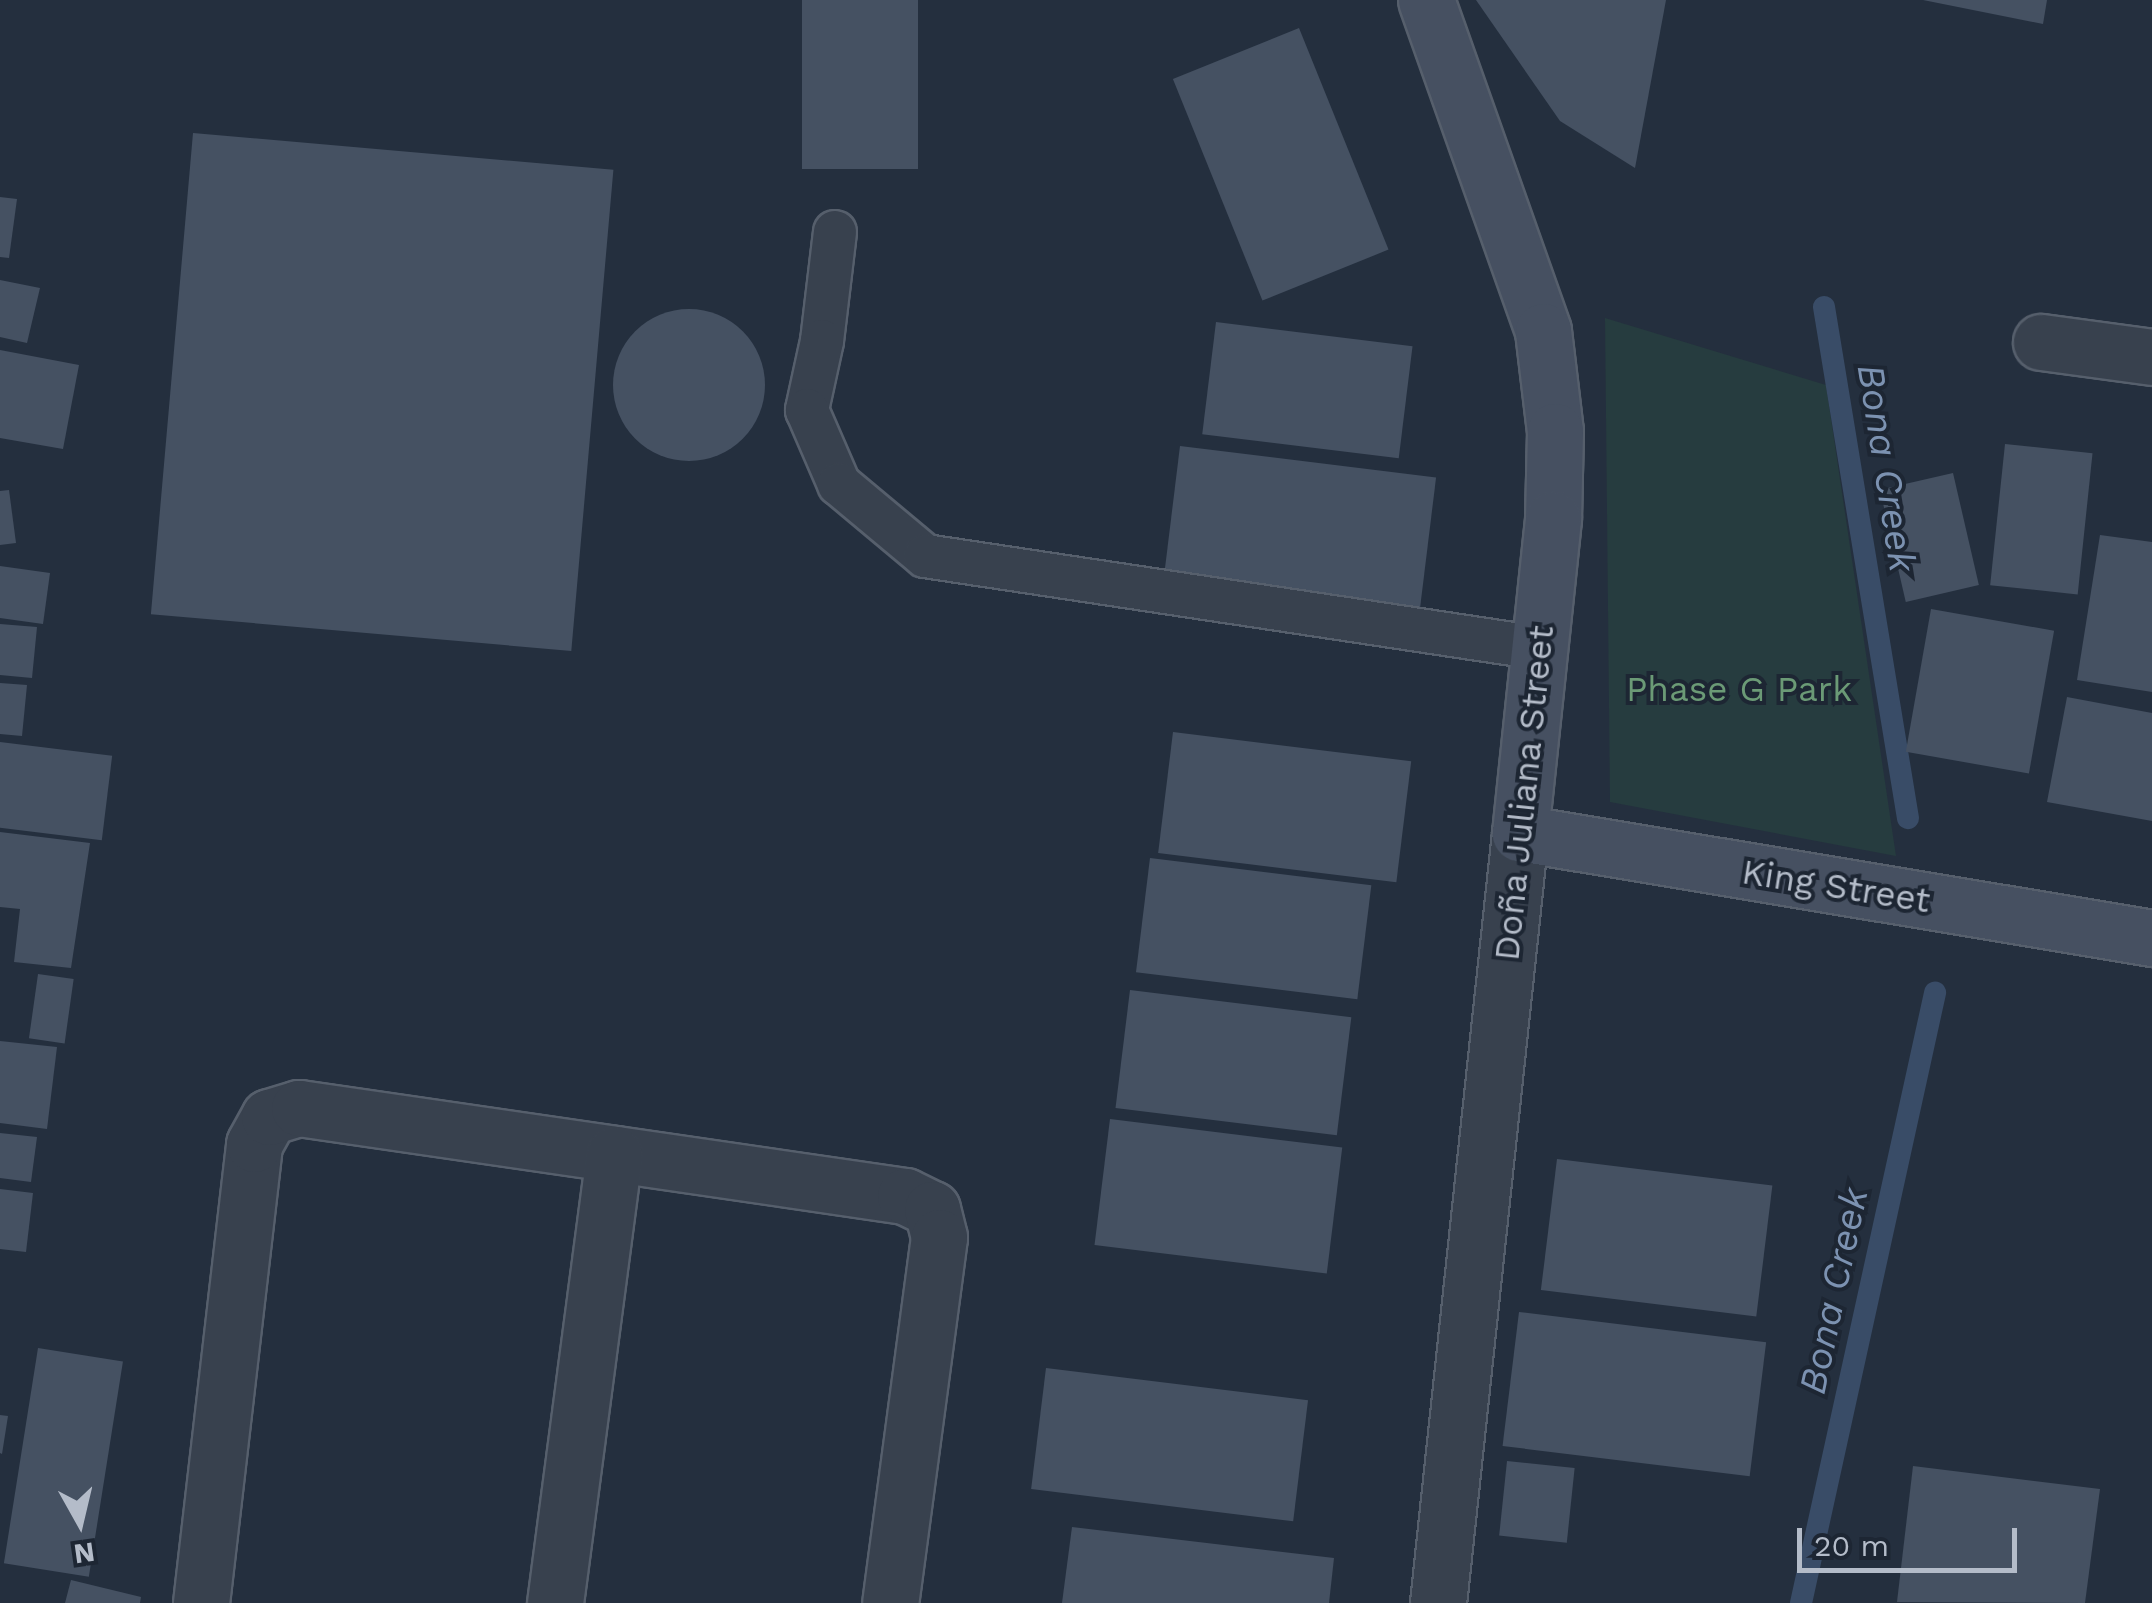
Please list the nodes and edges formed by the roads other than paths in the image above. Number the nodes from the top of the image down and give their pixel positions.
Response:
1 (1426, 0) edge
2 (835, 232) dead end
3 (2041, 342) dead end
4 (2152, 357) edge
5 (1539, 648) junction
6 (1520, 833) junction
7 (2152, 938) edge
8 (614, 1154) junction
9 (201, 1603) edge
10 (556, 1603) edge
11 (890, 1603) edge
12 (1438, 1603) edge

1 - 5 street, Doña Juliana Street
2 - 5 lane
3 - 4 street
5 - 6 street, Doña Juliana Street
6 - 7 street, King Street
6 - 12 street, Doña Juliana Street
8 - 9 street
8 - 10 street
8 - 11 street

